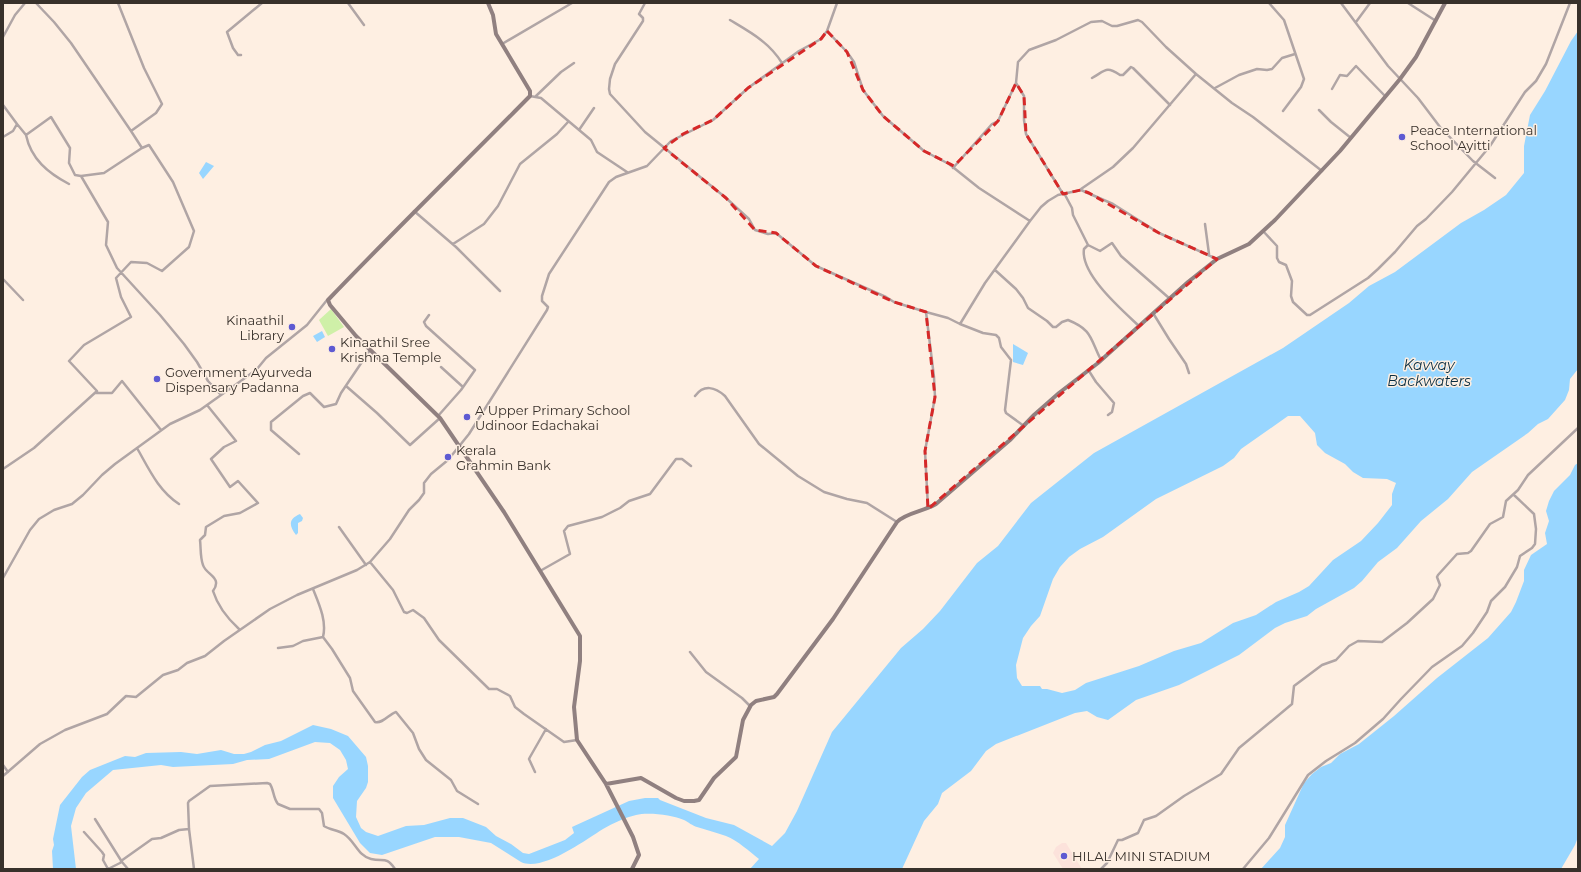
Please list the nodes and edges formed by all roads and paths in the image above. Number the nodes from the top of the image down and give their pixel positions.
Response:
1 (25, 3) edge
2 (36, 3) edge
3 (118, 3) edge
4 (262, 3) edge
5 (348, 3) edge
6 (488, 3) edge
7 (572, 3) edge
8 (645, 3) edge
9 (837, 3) edge
10 (1270, 3) edge
11 (1341, 3) edge
12 (1370, 3) edge
13 (1408, 3) edge
14 (1445, 3) edge
15 (1570, 3) edge
16 (730, 20) dead end
17 (1436, 21) junction
18 (1356, 22) junction
19 (364, 25) dead end
20 (827, 32) junction
21 (3, 37) edge
22 (502, 44) junction
23 (1295, 54) junction
24 (241, 55) dead end
25 (574, 63) dead end
26 (782, 63) junction
27 (1196, 74) junction
28 (1092, 78) dead end
29 (1400, 79) junction
30 (1016, 83) junction
31 (1215, 88) junction
32 (1332, 89) dead end
33 (533, 96) junction
34 (1386, 96) junction
35 (3, 105) edge
36 (1170, 105) junction
37 (594, 108) dead end
38 (1319, 110) dead end
39 (1283, 111) dead end
40 (568, 122) junction
41 (18, 124) junction
42 (578, 130) junction
43 (131, 131) junction
44 (26, 135) junction
45 (3, 137) edge
46 (1351, 138) junction
47 (142, 148) junction
48 (664, 148) junction
49 (1476, 163) junction
50 (953, 168) junction
51 (1322, 171) junction
52 (627, 173) junction
53 (81, 176) junction
54 (1495, 178) dead end
55 (69, 184) dead end
56 (1081, 190) junction
57 (1063, 194) junction
58 (414, 211) junction
59 (1030, 220) junction
60 (1205, 224) dead end
61 (1263, 231) junction
62 (453, 244) junction
63 (1088, 245) junction
64 (1210, 255) junction
65 (1217, 259) junction
66 (995, 270) junction
67 (121, 273) junction
68 (3, 279) edge
69 (500, 291) dead end
70 (1170, 299) junction
71 (23, 300) dead end
72 (328, 300) junction
73 (926, 312) junction
74 (1153, 313) junction
75 (429, 315) dead end
76 (960, 324) junction
77 (1138, 326) junction
78 (370, 350) junction
79 (1102, 360) junction
80 (441, 367) dead end
81 (1089, 371) junction
82 (1189, 373) dead end
83 (346, 386) junction
84 (463, 387) junction
85 (95, 393) junction
86 (221, 395) junction
87 (695, 396) dead end
88 (207, 405) junction
89 (1108, 415) dead end
90 (439, 418) junction
91 (1024, 426) junction
92 (1578, 428) edge
93 (161, 430) junction
94 (137, 448) junction
95 (459, 448) junction
96 (299, 454) dead end
97 (691, 466) dead end
98 (3, 470) edge
99 (1514, 494) junction
100 (179, 504) dead end
101 (928, 509) junction
102 (897, 522) junction
103 (339, 527) dead end
104 (370, 562) junction
105 (366, 564) junction
106 (540, 571) junction
107 (3, 578) edge
108 (313, 589) junction
109 (239, 630) junction
110 (323, 637) junction
111 (278, 648) dead end
112 (690, 652) dead end
113 (750, 706) junction
114 (546, 729) junction
115 (577, 740) junction
116 (3, 765) edge
117 (8, 772) junction
118 (535, 772) dead end
119 (3, 776) edge
120 (606, 784) junction
121 (478, 804) dead end
122 (95, 819) dead end
123 (189, 829) junction
124 (84, 832) dead end
125 (121, 861) junction
126 (108, 869) edge
127 (128, 869) edge
128 (194, 869) edge
129 (395, 869) edge
130 (632, 869) edge
131 (1101, 869) edge
132 (1243, 869) edge

1 - 21 street
2 - 43 street
3 - 43 street
4 - 24 street
5 - 19 street
6 - 22 main road
7 - 22 street
8 - 48 street
9 - 20 street
10 - 23 street
11 - 18 street
12 - 18 street
13 - 17 street
14 - 17 main road
15 - 49 street
16 - 26 street
17 - 29 main road
18 - 29 street
20 - 26 street
20 - 50 street
22 - 33 main road
23 - 31 street
23 - 39 street
25 - 33 street
26 - 48 street
27 - 30 street
27 - 31 street
27 - 36 street
28 - 36 street
29 - 34 main road
29 - 49 street
30 - 50 street
30 - 57 street
31 - 51 street
32 - 34 street
33 - 40 street
33 - 58 main road
34 - 46 main road
35 - 41 street
36 - 56 street
37 - 42 street
38 - 46 street
40 - 42 street
40 - 62 street
41 - 44 street
41 - 45 street
42 - 52 street
43 - 47 street
44 - 53 street
44 - 55 street
46 - 51 main road
47 - 53 street
47 - 67 street
48 - 52 street
48 - 73 street
49 - 54 street
49 - 61 street
50 - 59 street
51 - 61 main road
52 - 95 street
53 - 67 street
56 - 57 street
56 - 64 street
57 - 59 street
57 - 63 street
58 - 62 street
58 - 72 main road
59 - 66 street
60 - 64 street
61 - 65 main road
62 - 69 street
63 - 70 street
63 - 77 street
64 - 65 street
65 - 70 main road
66 - 76 street
66 - 79 street
67 - 85 street
67 - 86 street
68 - 71 street
70 - 74 main road
72 - 78 main road
72 - 86 street
73 - 76 street
73 - 101 street
74 - 77 main road
74 - 82 street
75 - 84 street
76 - 91 street
77 - 79 main road
78 - 83 street
78 - 90 main road
79 - 81 main road
80 - 84 street
81 - 89 street
81 - 91 main road
83 - 90 street
83 - 96 street
84 - 90 street
85 - 93 street
85 - 98 street
86 - 88 street
87 - 102 street
88 - 93 street
88 - 109 street
90 - 95 main road
91 - 101 main road
92 - 99 street
93 - 94 street
94 - 100 street
94 - 107 street
95 - 104 street
95 - 106 main road
97 - 106 street
99 - 131 street
99 - 132 street
101 - 102 main road
102 - 113 main road
103 - 105 street
104 - 105 street
104 - 114 street
105 - 108 street
106 - 115 main road
108 - 109 street
108 - 110 street
109 - 117 street
110 - 111 street
110 - 121 street
112 - 113 street
113 - 120 main road
114 - 115 street
114 - 118 street
115 - 120 main road
116 - 117 street
117 - 119 street
120 - 130 main road
122 - 125 street
123 - 125 street
123 - 128 street
123 - 129 street
124 - 126 street
125 - 126 street
125 - 127 street

